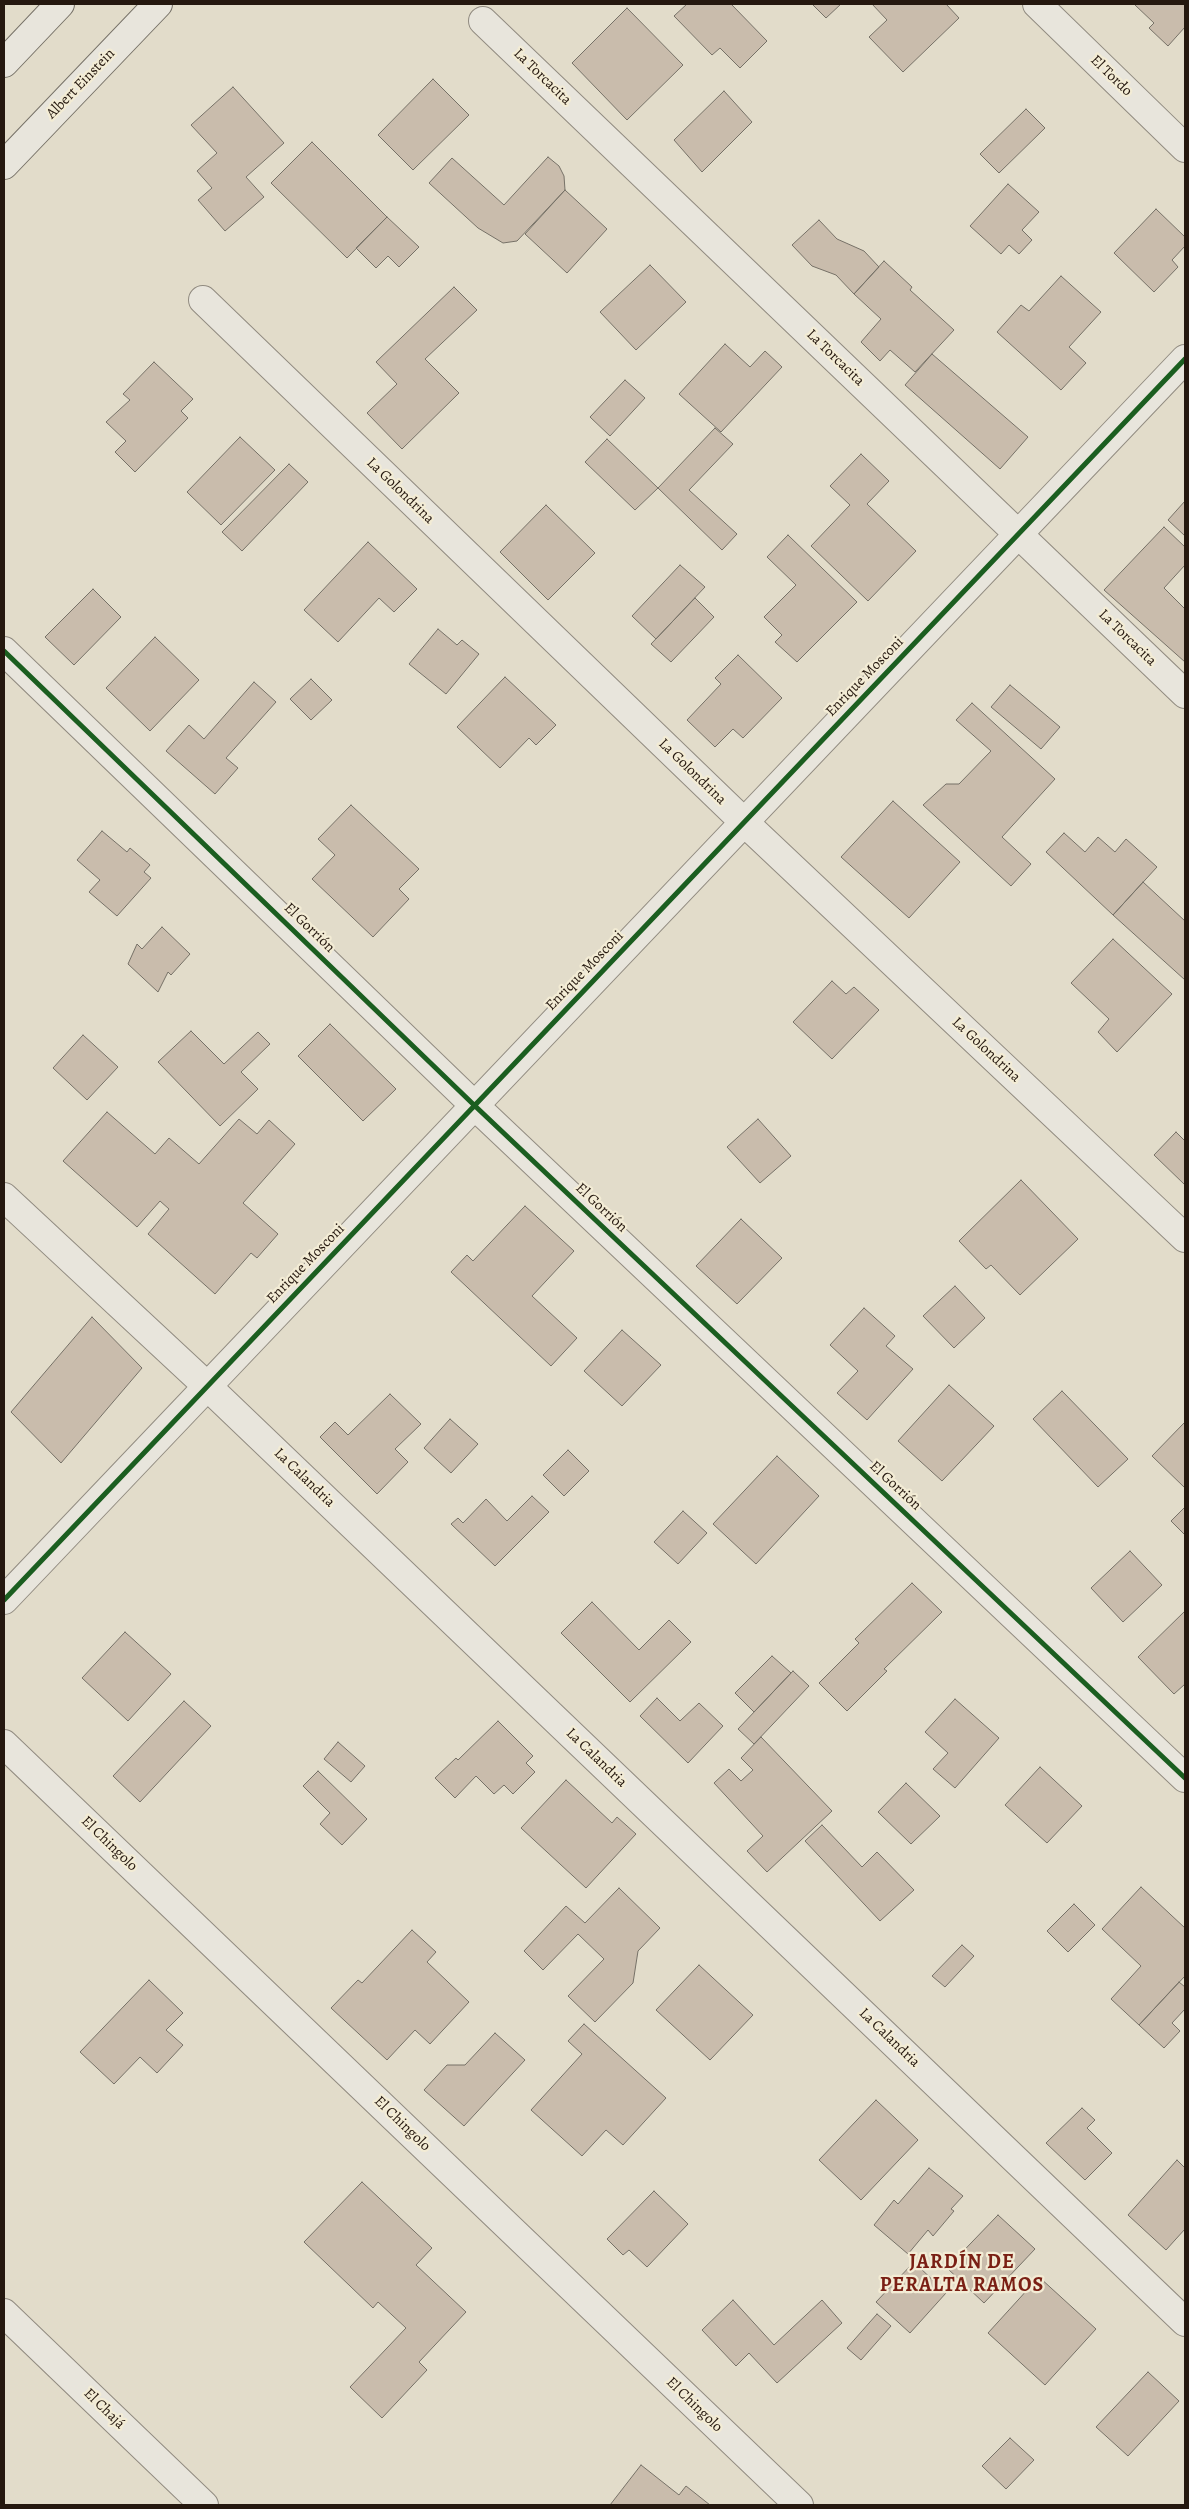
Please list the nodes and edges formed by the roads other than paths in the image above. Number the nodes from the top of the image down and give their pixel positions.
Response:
1 (60, 4) edge
2 (158, 4) edge
3 (1037, 4) edge
4 (484, 21) dead end
5 (4, 63) edge
6 (1185, 148) edge
7 (5, 162) edge
8 (203, 300) dead end
9 (1185, 359) edge
10 (1019, 534) junction
11 (4, 651) edge
12 (1185, 694) edge
13 (744, 822) junction
14 (474, 1105) junction
15 (4, 1197) edge
16 (1185, 1238) edge
17 (207, 1386) junction
18 (4, 1600) edge
19 (4, 1744) edge
20 (1185, 1778) edge
21 (4, 2313) edge
22 (1185, 2322) edge
23 (204, 2505) edge
24 (799, 2505) edge

1 - 5 street
2 - 7 street, Albert Einstein
3 - 6 street, El Tordo
4 - 10 street, La Torcacita
8 - 13 street, La Golondrina
9 - 10 street, Enrique Mosconi
10 - 12 street, La Torcacita
10 - 13 street, Enrique Mosconi
11 - 14 street, El Gorrión
13 - 14 street, Enrique Mosconi
13 - 16 street, La Golondrina
14 - 17 street, Enrique Mosconi
14 - 20 street, El Gorrión
15 - 17 street, La Calandria
17 - 18 street, Enrique Mosconi
17 - 22 street, La Calandria
19 - 24 street, El Chingolo
21 - 23 street, El Chajá

